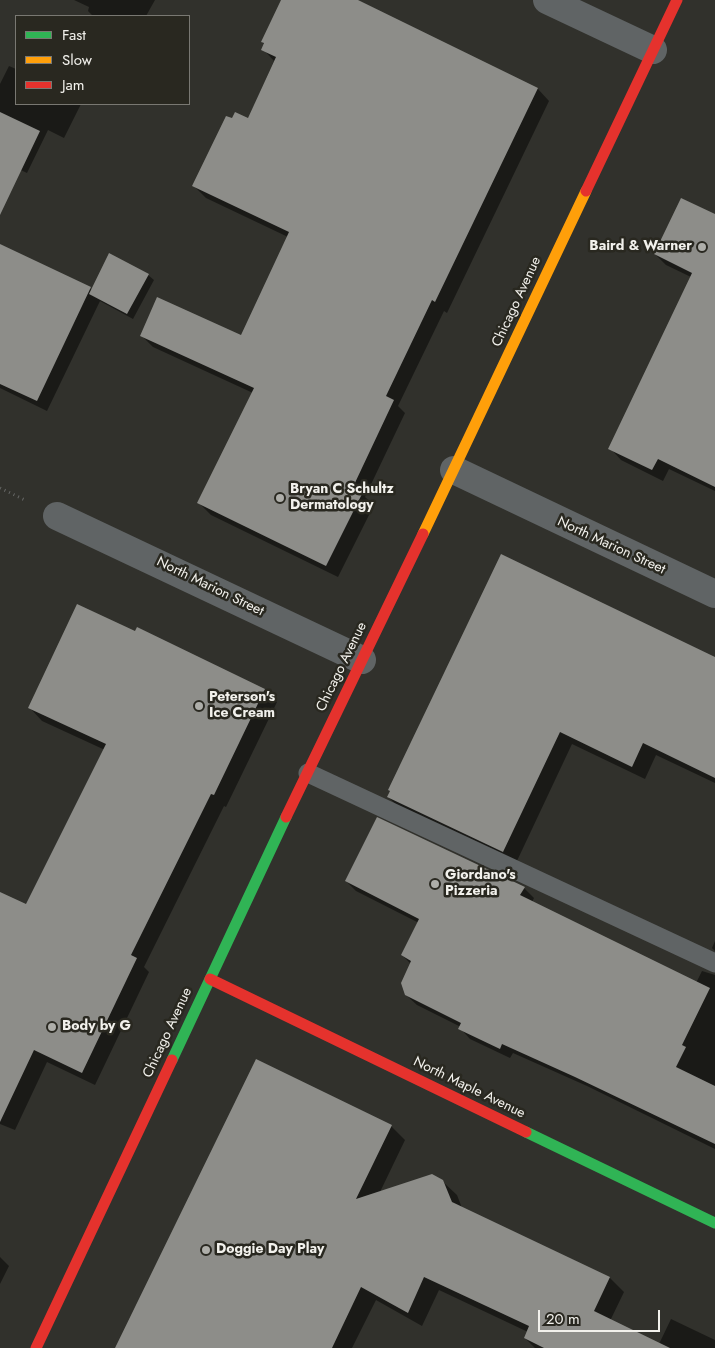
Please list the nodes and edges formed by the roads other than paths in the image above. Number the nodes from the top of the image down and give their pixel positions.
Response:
1 (547, 0) edge
2 (677, 0) edge
3 (653, 50) junction
4 (454, 470) junction
5 (57, 516) dead end
6 (715, 594) edge
7 (362, 660) junction
8 (308, 773) junction
9 (715, 963) edge
10 (210, 979) junction
11 (715, 1223) edge
12 (36, 1348) edge

1 - 3 street
2 - 3 main road, Chicago Avenue
3 - 4 main road, Chicago Avenue
4 - 6 street, North Marion Street
4 - 7 main road, Chicago Avenue
5 - 7 street, North Marion Street
7 - 8 main road, Chicago Avenue
8 - 9 lane
8 - 10 main road, Chicago Avenue
10 - 11 main road, North Maple Avenue
10 - 12 main road, Chicago Avenue

